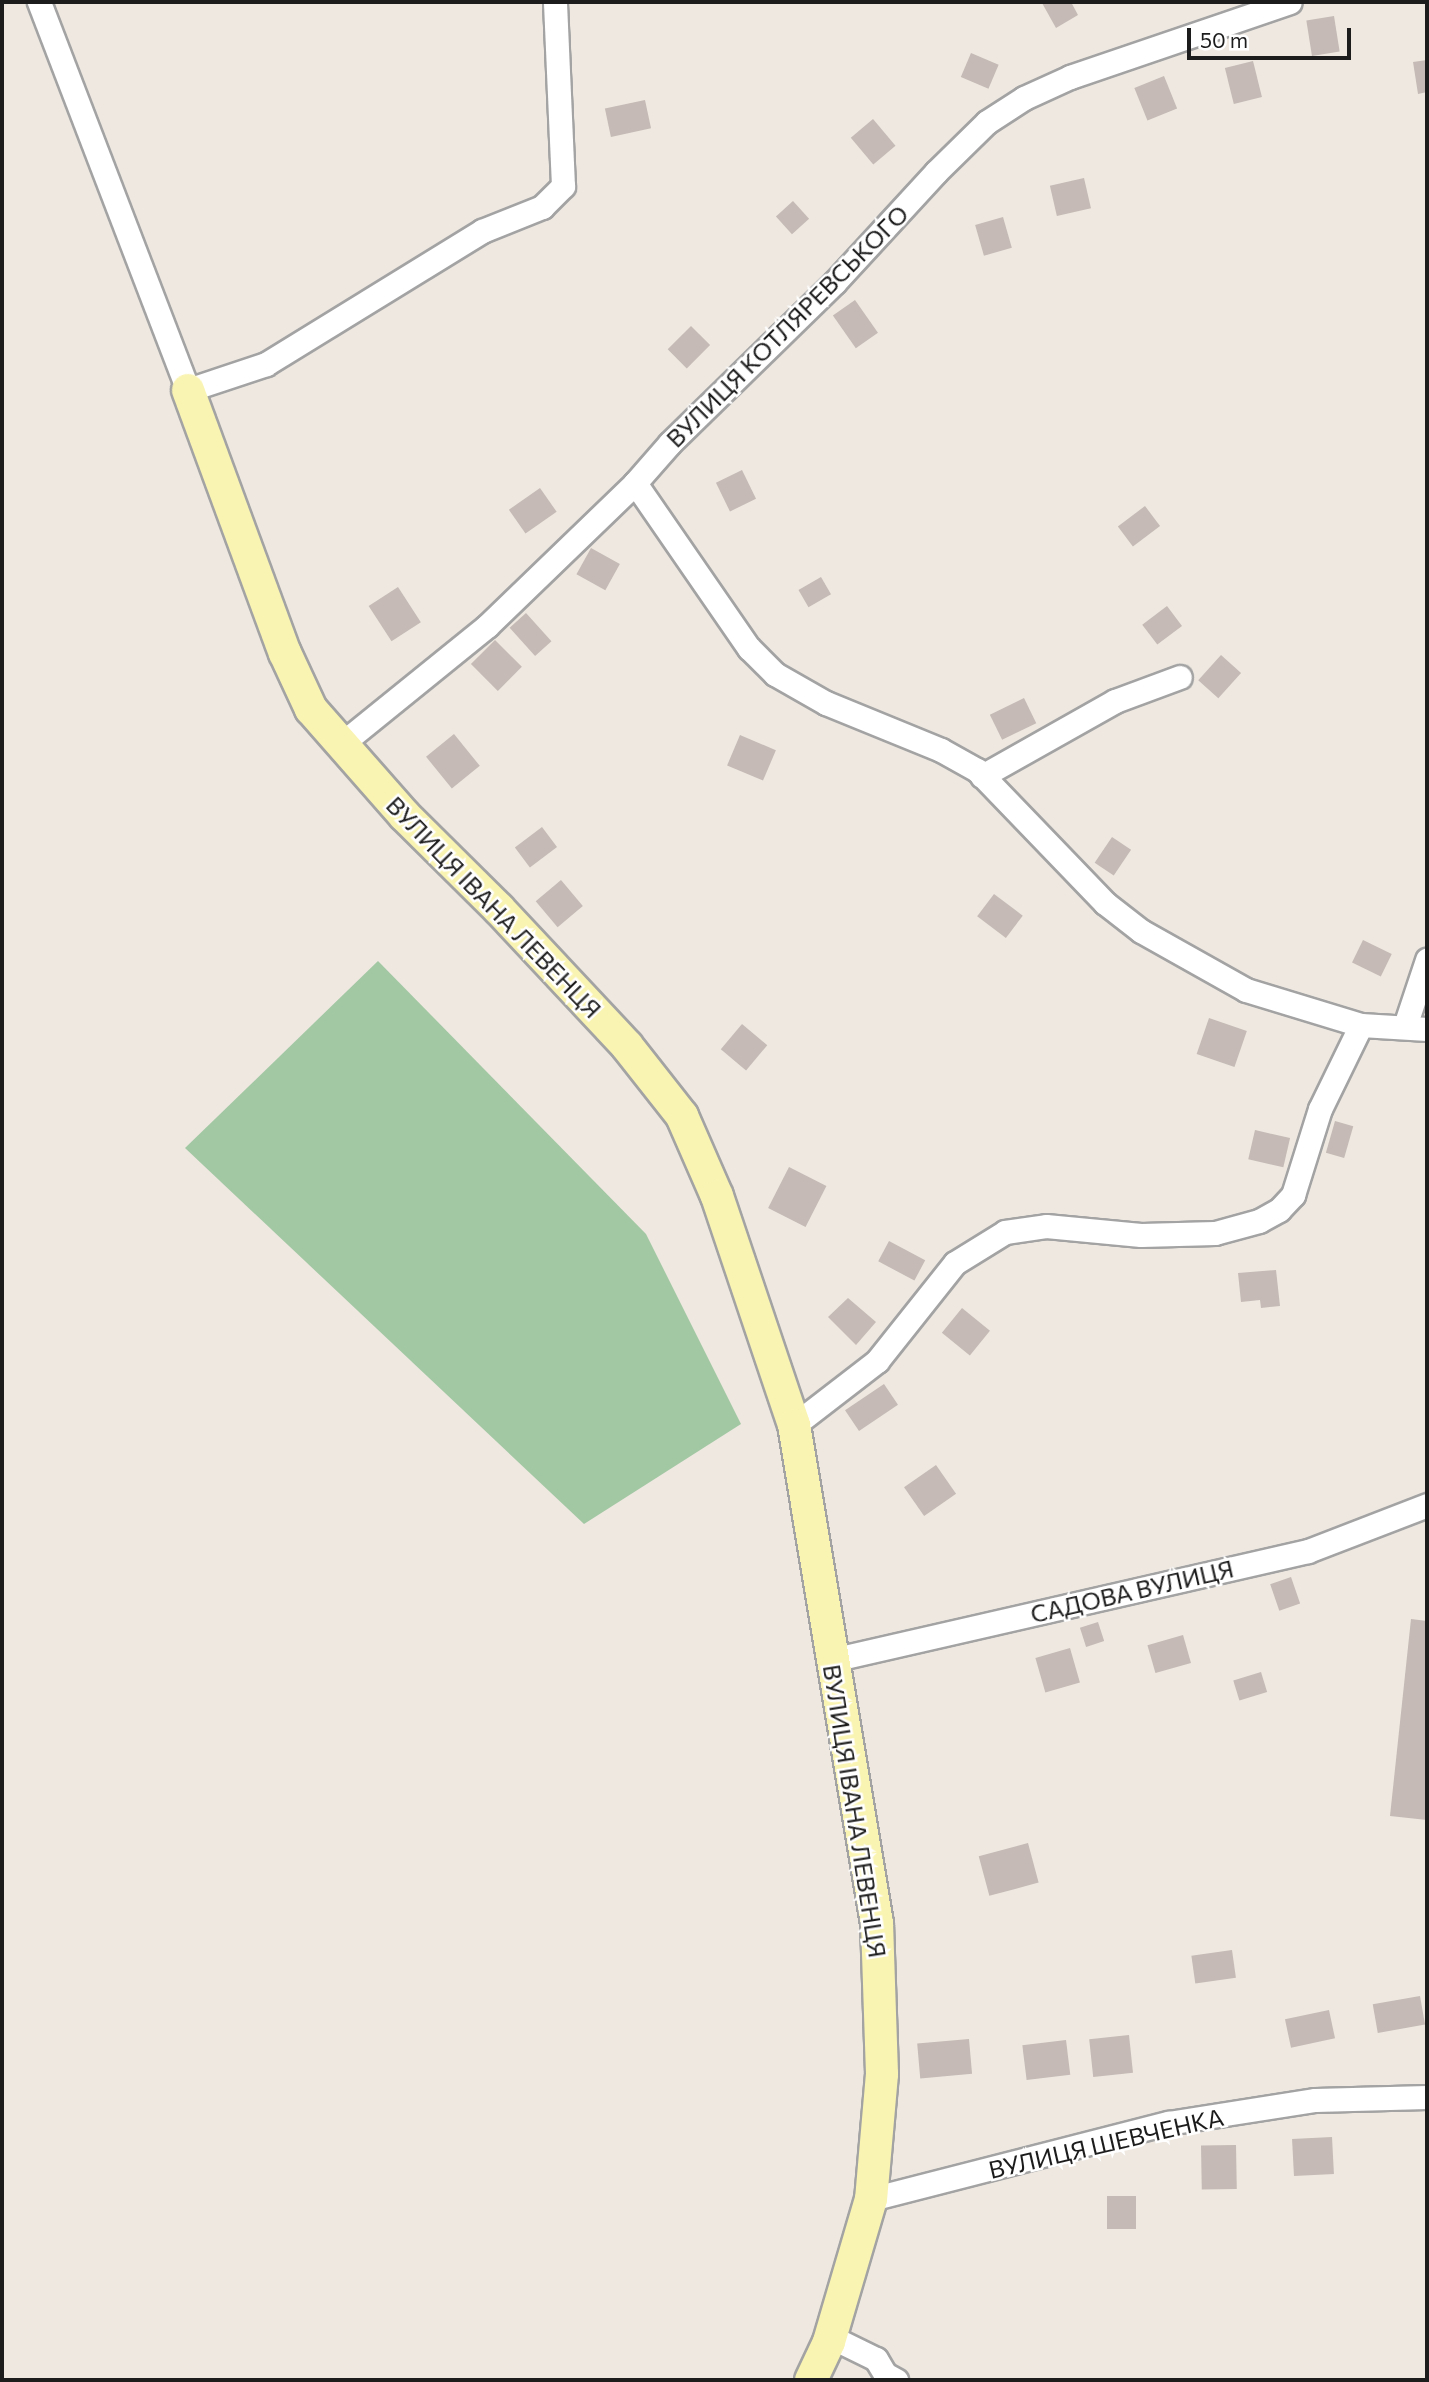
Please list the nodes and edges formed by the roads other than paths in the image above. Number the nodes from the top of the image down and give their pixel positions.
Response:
1 (39, 2) edge
2 (555, 2) edge
3 (1290, 2) edge
4 (188, 390) junction
5 (635, 483) junction
6 (1180, 677) dead end
7 (340, 745) junction
8 (982, 776) junction
9 (1427, 960) edge
10 (1361, 1025) junction
11 (1416, 1028) edge
12 (794, 1425) junction
13 (1427, 1505) edge
14 (832, 1660) junction
15 (1427, 2096) edge
16 (871, 2199) junction
17 (831, 2336) junction
18 (811, 2380) edge
19 (896, 2380) edge

1 - 4 street
2 - 4 street
3 - 5 street, ВУЛИЦЯ КОТЛЯРЕВСЬКОГО
4 - 7 street, ВУЛИЦЯ ІВАНА ЛЕВЕНЦЯ
5 - 7 street, ВУЛИЦЯ КОТЛЯРЕВСЬКОГО
5 - 8 street
6 - 8 street
7 - 12 street, ВУЛИЦЯ ІВАНА ЛЕВЕНЦЯ
8 - 10 street
9 - 11 street
10 - 11 street
10 - 12 street
12 - 14 street, ВУЛИЦЯ ІВАНА ЛЕВЕНЦЯ
13 - 14 street, САДОВА ВУЛИЦЯ
14 - 16 street, ВУЛИЦЯ ІВАНА ЛЕВЕНЦЯ
15 - 16 street, ВУЛИЦЯ ШЕВЧЕНКА
16 - 17 street, ВУЛИЦЯ ІВАНА ЛЕВЕНЦЯ
17 - 18 street, ВУЛИЦЯ ІВАНА ЛЕВЕНЦЯ
17 - 19 street

